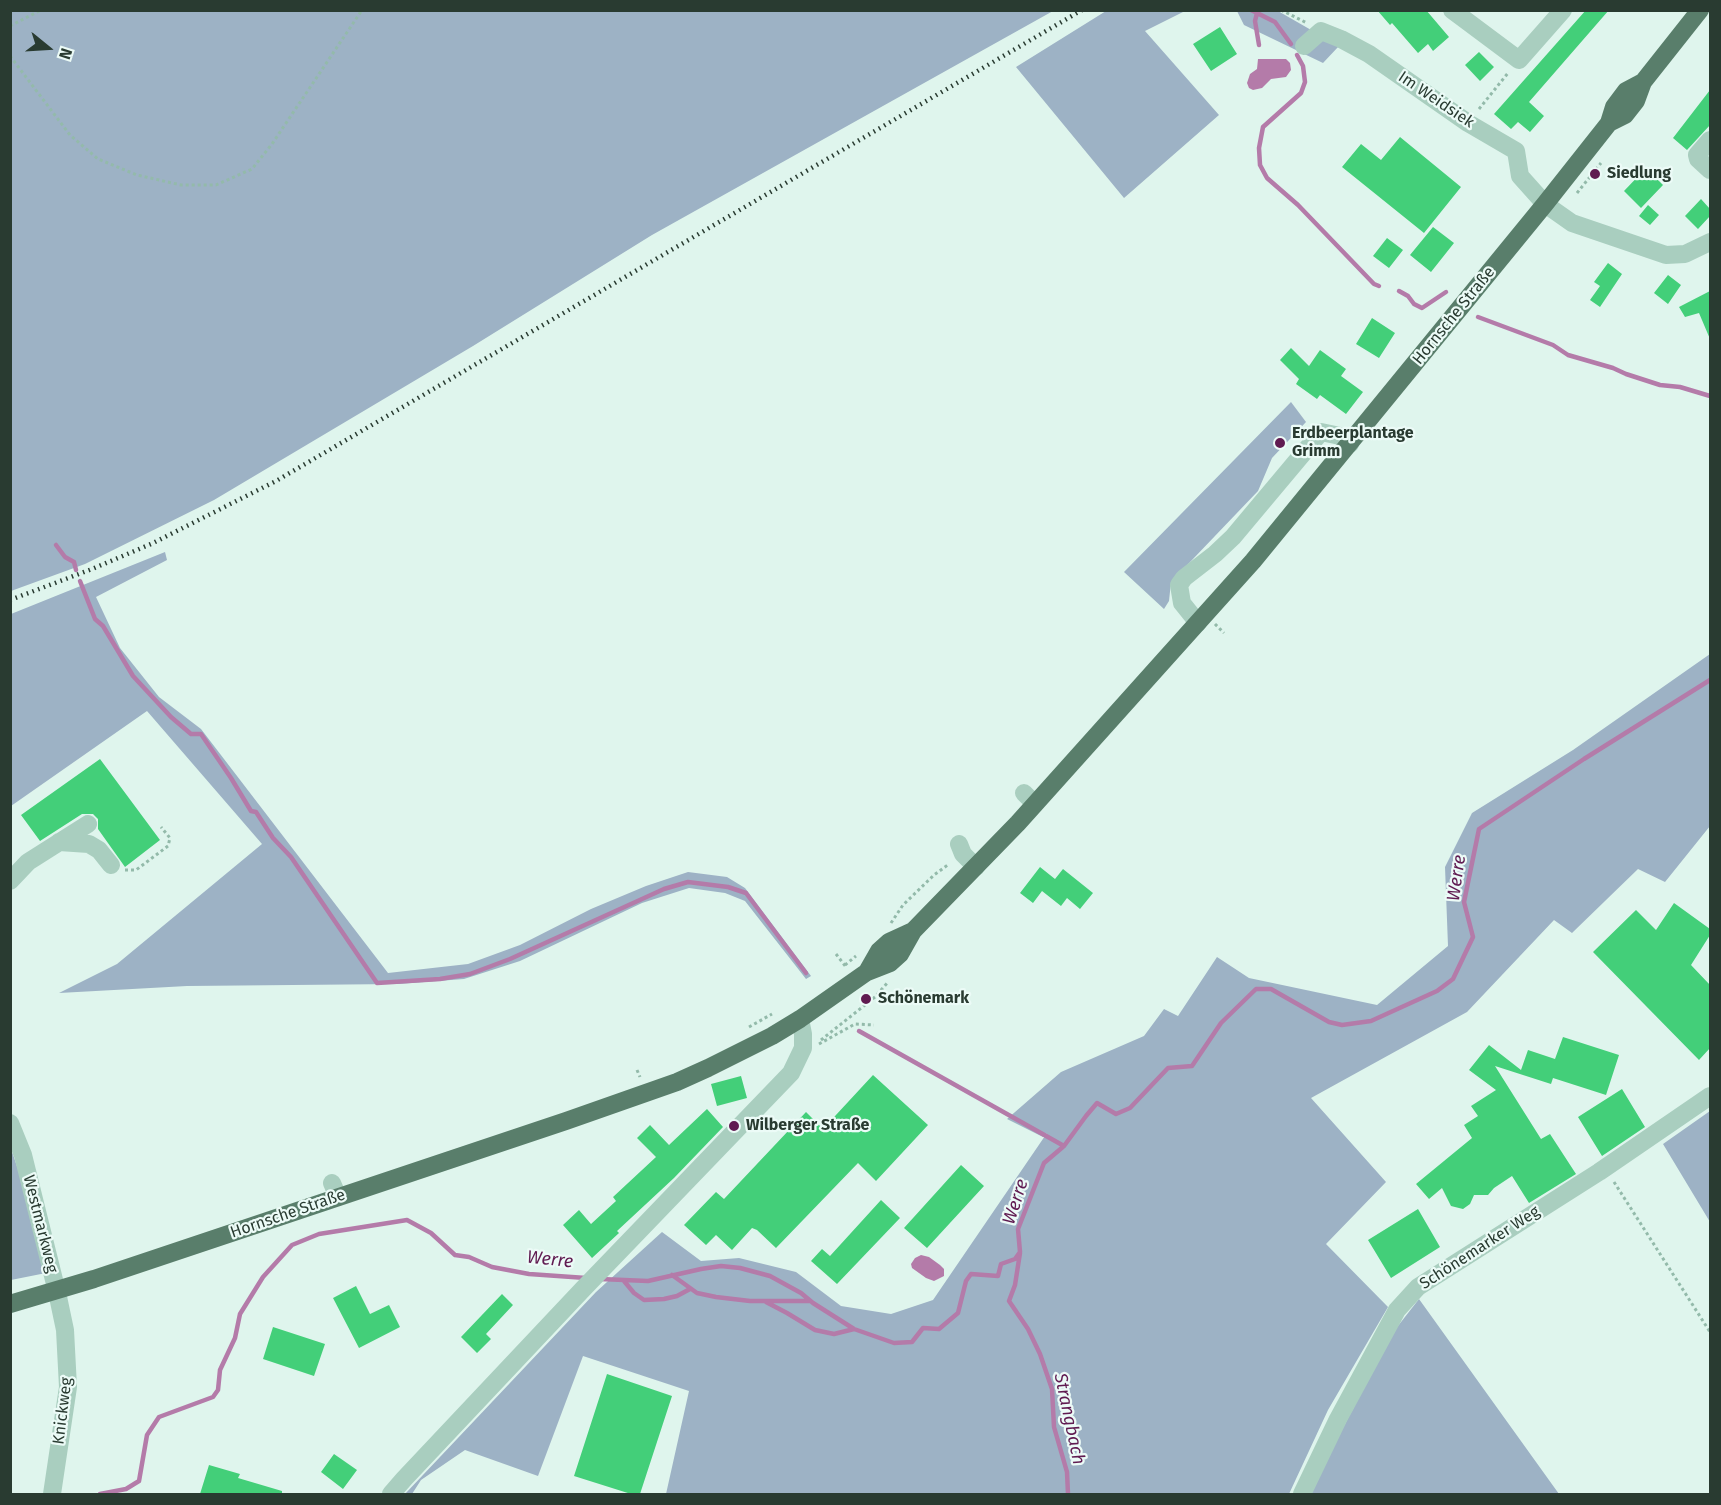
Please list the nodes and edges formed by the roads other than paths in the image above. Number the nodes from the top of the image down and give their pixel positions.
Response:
1 (1452, 10) edge
2 (1563, 10) edge
3 (1700, 10) edge
4 (1304, 46) dead end
5 (1710, 140) edge
6 (1710, 170) edge
7 (1545, 204) junction
8 (1710, 242) edge
9 (1350, 444) junction
10 (1198, 623) junction
11 (88, 824) dead end
12 (59, 842) junction
13 (959, 844) dead end
14 (111, 865) road end
15 (976, 867) junction
16 (10, 881) edge
17 (800, 1019) junction
18 (1710, 1096) edge
19 (10, 1123) edge
20 (57, 1292) junction
21 (10, 1304) edge
22 (52, 1494) edge
23 (391, 1494) edge
24 (1302, 1494) edge

1 - 2 street
3 - 7 main road, Hornsche Straße
4 - 7 street, Im Weidsiek
5 - 6 street
7 - 8 street
7 - 9 main road, Hornsche Straße
9 - 10 main road, Hornsche Straße
9 - 10 street
10 - 15 main road, Hornsche Straße
11 - 12 street
12 - 14 street
12 - 16 street
13 - 15 street
15 - 17 main road, Hornsche Straße
17 - 20 main road, Hornsche Straße
17 - 23 street
18 - 24 street, Schönemarker Weg
19 - 20 street, Westmarkweg
20 - 21 main road, Hornsche Straße
20 - 22 street, Knickweg

